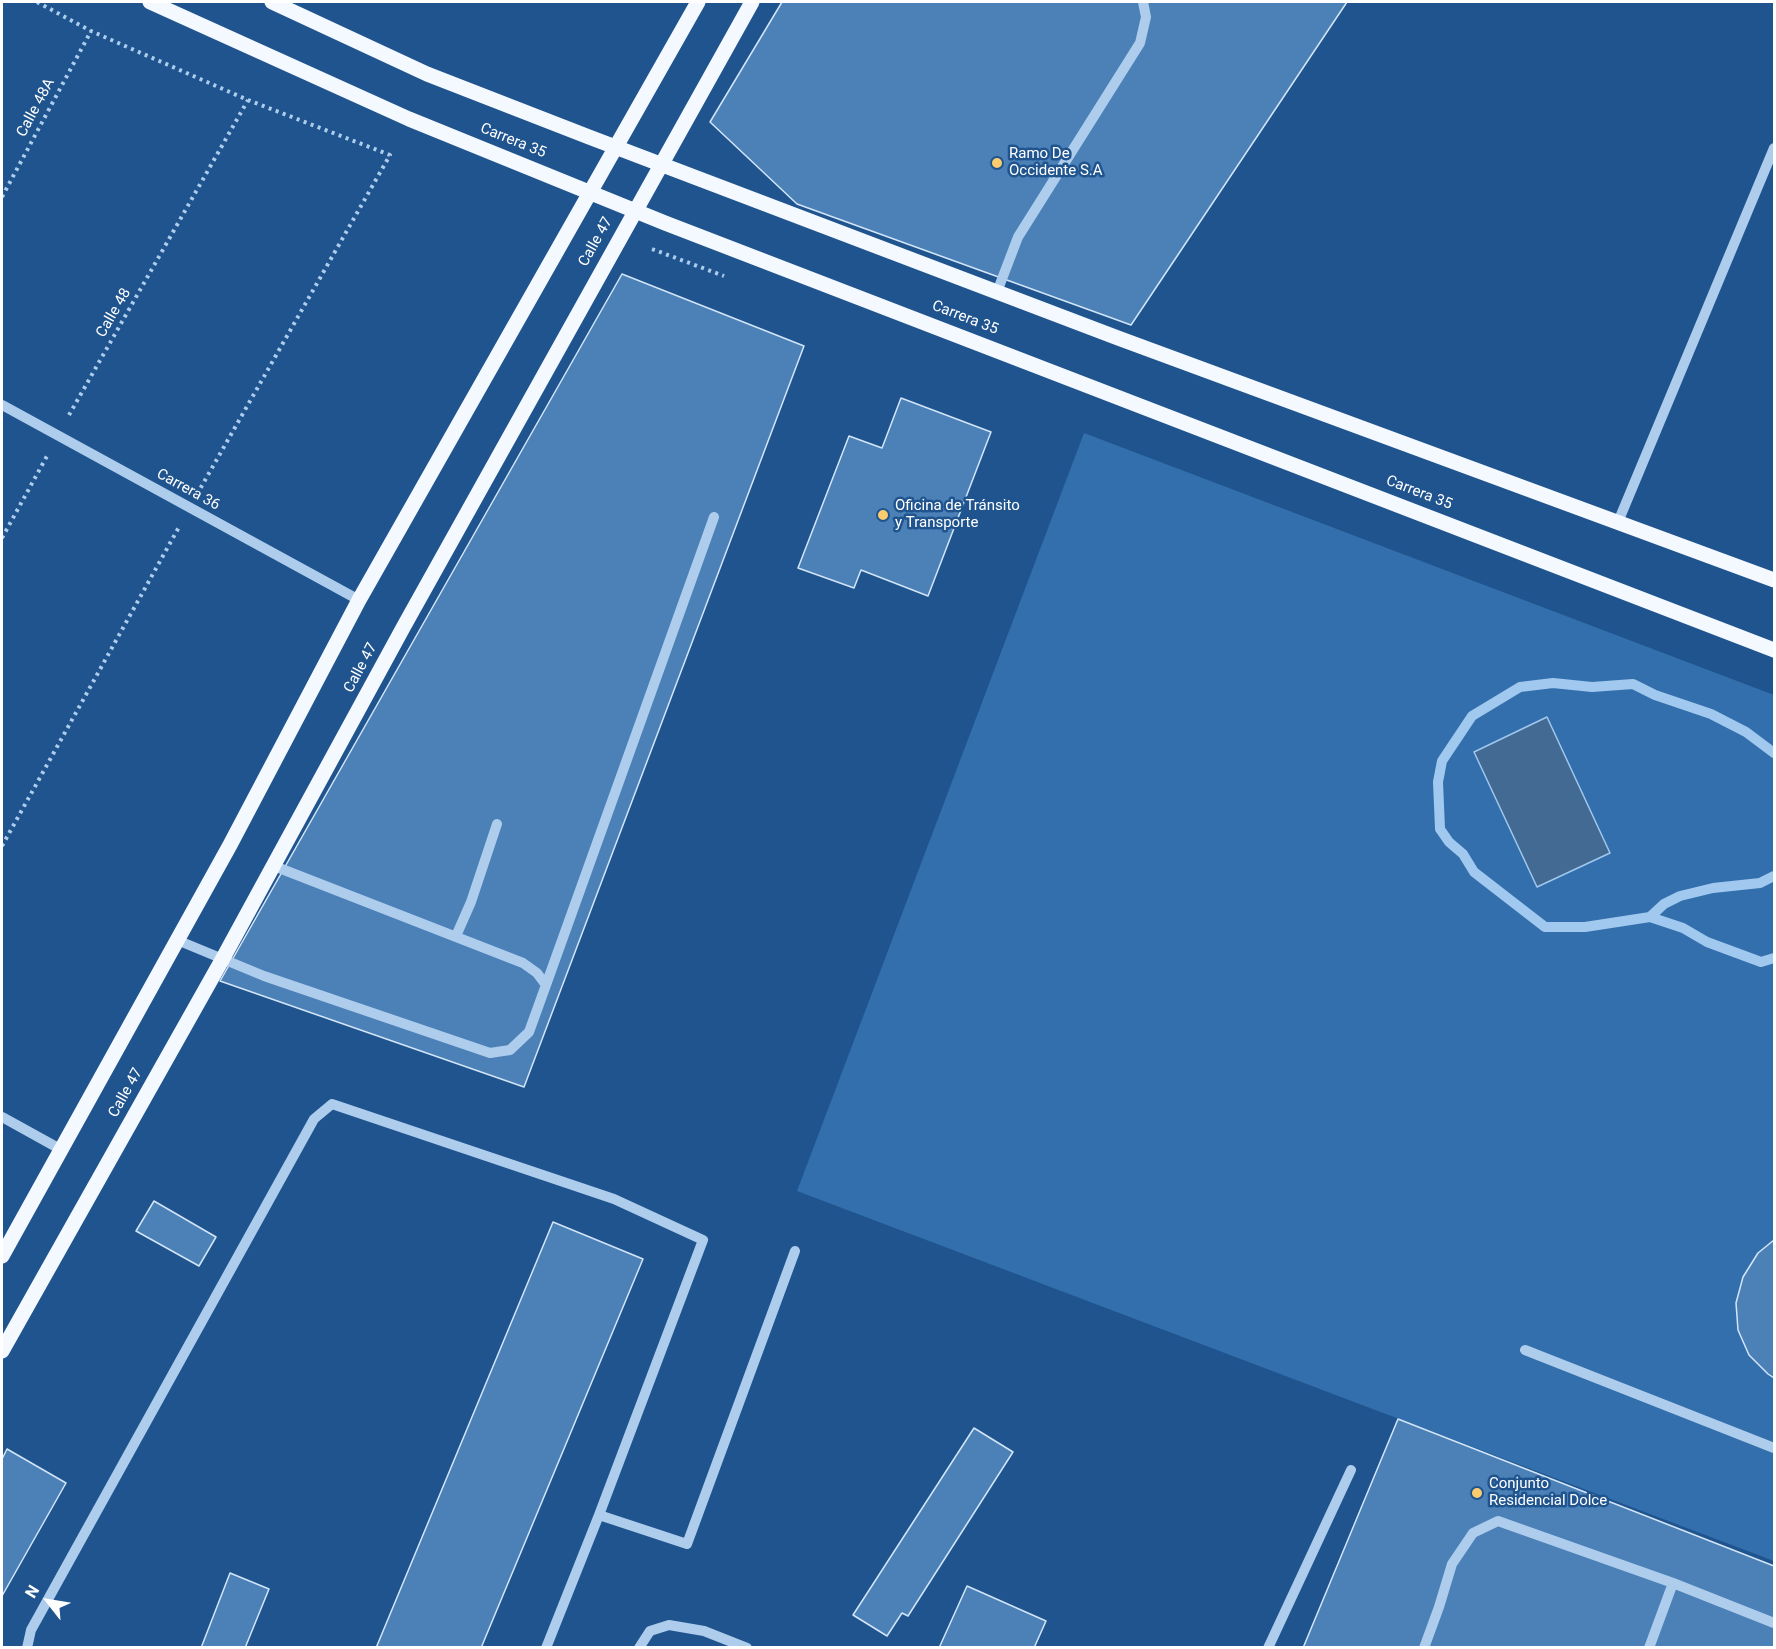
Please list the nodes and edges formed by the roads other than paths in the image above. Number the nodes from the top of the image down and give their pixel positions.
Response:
1 (150, 2) edge
2 (272, 2) edge
3 (698, 2) edge
4 (752, 2) edge
5 (1143, 2) edge
6 (616, 147) junction
7 (1774, 148) edge
8 (660, 164) junction
9 (590, 192) junction
10 (635, 210) junction
11 (997, 292) junction
12 (2, 405) edge
13 (714, 517) dead end
14 (1618, 522) junction
15 (1774, 580) edge
16 (359, 600) junction
17 (1774, 650) edge
18 (498, 824) dead end
19 (274, 866) junction
20 (456, 936) junction
21 (177, 940) junction
22 (222, 960) junction
23 (546, 985) junction
24 (2, 1117) edge
25 (60, 1149) junction
26 (795, 1251) dead end
27 (2, 1256) edge
28 (1525, 1350) dead end
29 (2, 1351) edge
30 (1774, 1448) edge
31 (1351, 1470) dead end
32 (598, 1515) junction
33 (1673, 1583) junction
34 (1774, 1623) edge
35 (27, 1647) edge
36 (546, 1647) edge
37 (639, 1647) edge
38 (747, 1647) edge
39 (1268, 1647) edge
40 (1424, 1647) edge
41 (1649, 1647) edge

1 - 9 main road, Carrera 35
2 - 6 main road, Carrera 35
3 - 6 main road, Calle 47
4 - 8 main road, Calle 47
5 - 11 street
6 - 8 main road, Carrera 35
6 - 9 main road, Calle 47
7 - 14 street
8 - 10 main road, Calle 47
8 - 11 main road, Carrera 35
9 - 10 main road, Carrera 35
9 - 16 main road, Calle 47
10 - 17 main road, Carrera 35
10 - 19 main road, Calle 47
11 - 14 main road, Carrera 35
12 - 16 street, Carrera 36
13 - 23 street
14 - 15 main road, Carrera 35
16 - 21 main road, Calle 47
18 - 20 street
19 - 20 street
19 - 22 main road, Calle 47
20 - 23 street
21 - 22 street
21 - 25 main road, Calle 47
22 - 23 street
22 - 29 main road, Calle 47
24 - 25 street
25 - 27 main road, Calle 47
26 - 32 street
28 - 30 street
31 - 39 street
32 - 35 street
32 - 36 street
33 - 34 street
33 - 40 street
33 - 41 street
37 - 38 street

